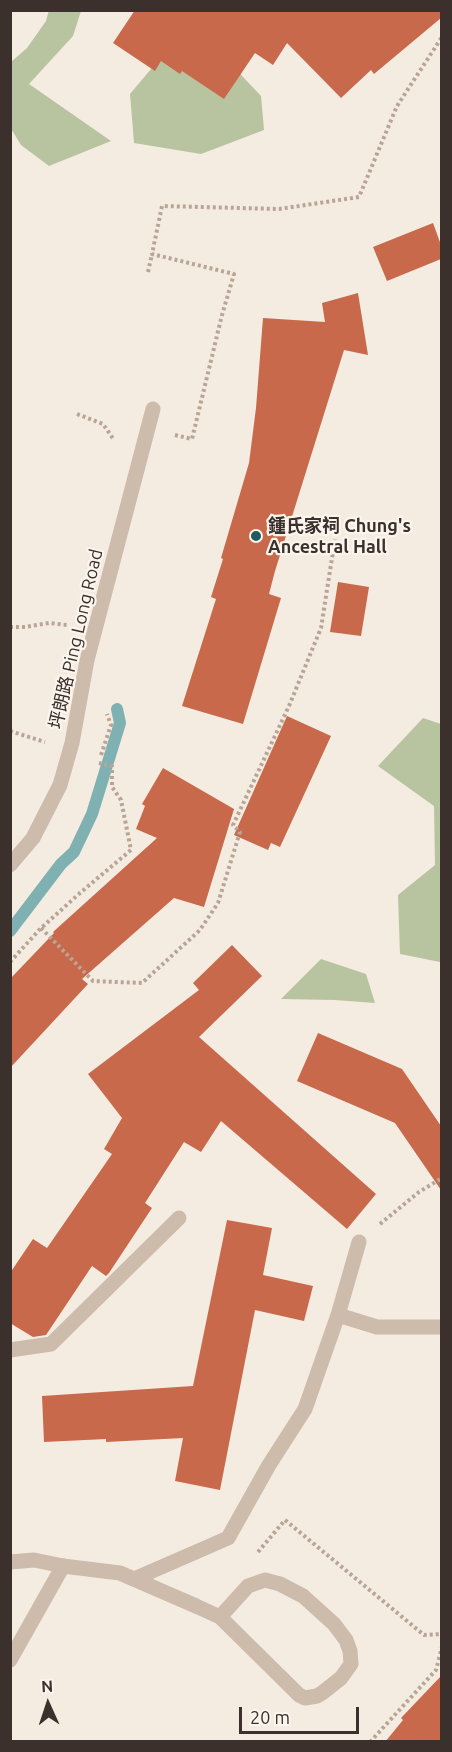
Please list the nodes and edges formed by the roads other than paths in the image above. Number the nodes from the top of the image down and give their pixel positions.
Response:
1 (153, 409) dead end
2 (10, 866) edge
3 (179, 1218) dead end
4 (359, 1242) road end
5 (338, 1316) junction
6 (441, 1327) edge
7 (10, 1350) edge
8 (10, 1562) edge
9 (63, 1566) junction
10 (134, 1579) junction
11 (220, 1617) junction
12 (10, 1660) edge

1 - 2 street, 坪朗路 Ping Long Road
3 - 7 street
4 - 5 street
5 - 6 street
5 - 10 street
8 - 9 street
9 - 10 street
9 - 12 street
10 - 11 street
11 - 11 street

